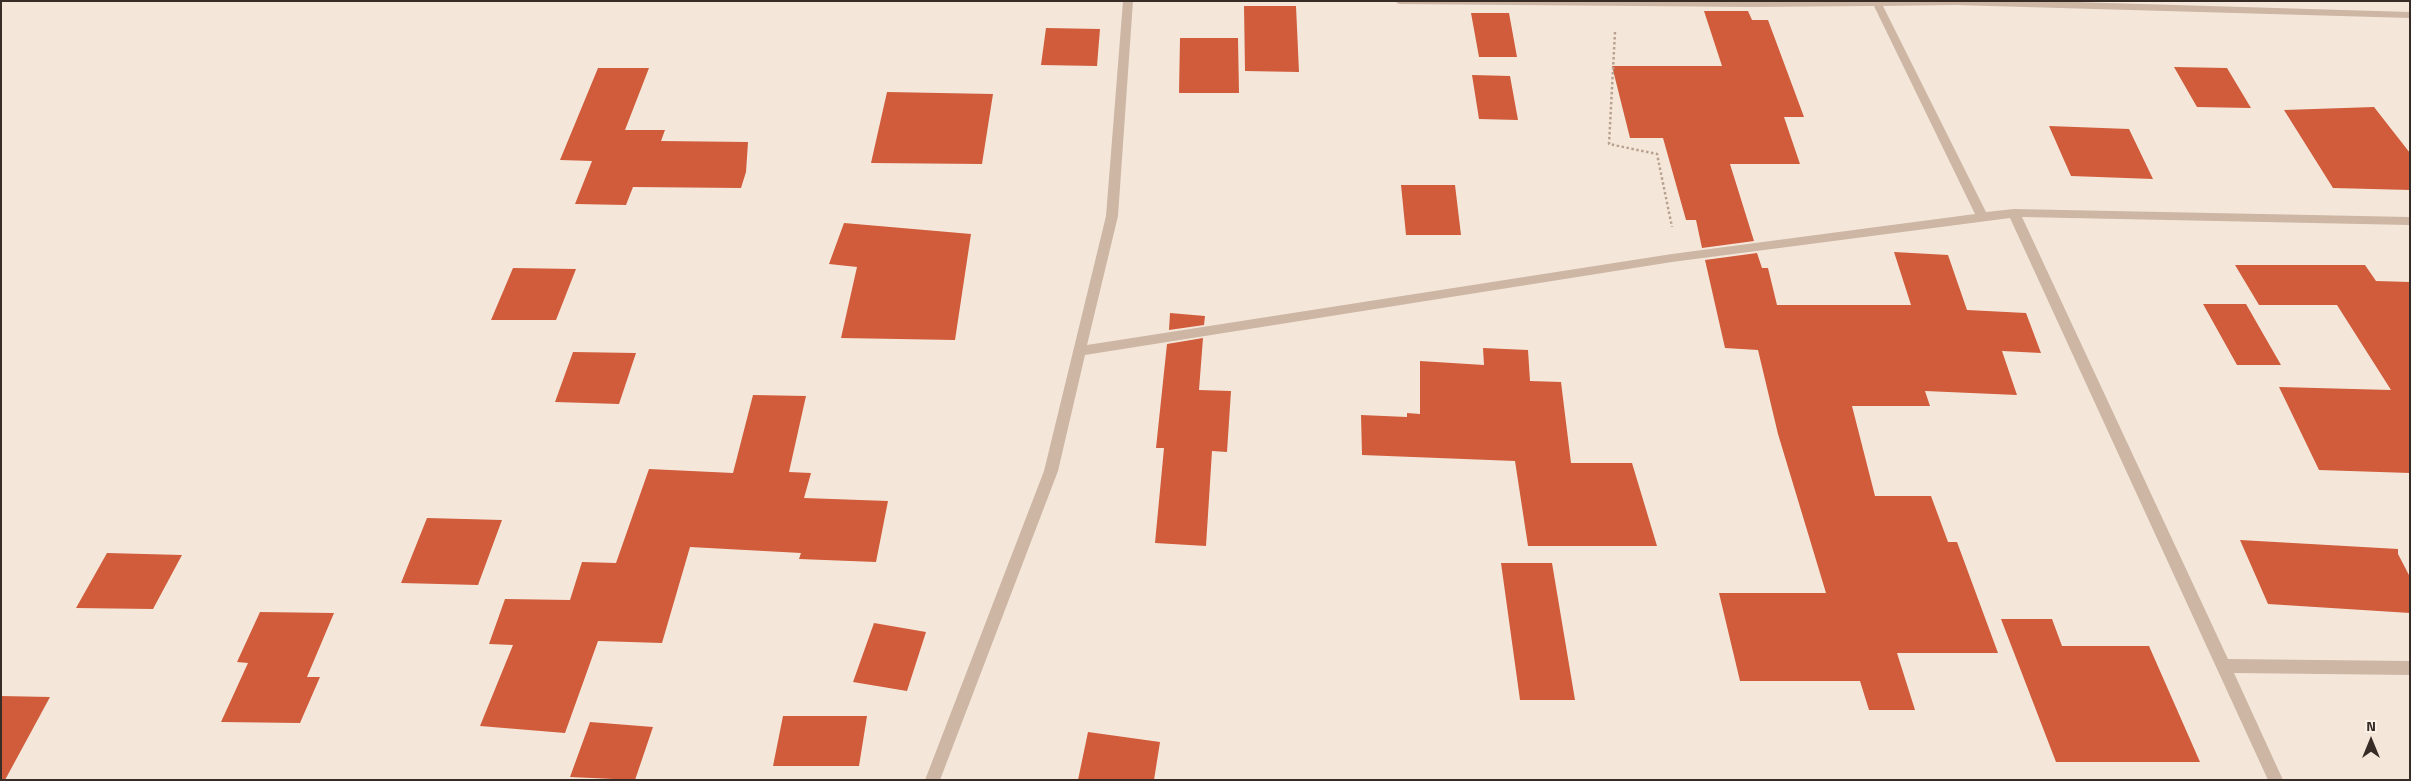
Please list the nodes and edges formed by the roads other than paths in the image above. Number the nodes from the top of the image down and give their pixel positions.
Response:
1 (1128, 1) edge
2 (1400, 1) edge
3 (1974, 2) edge
4 (1877, 3) junction
5 (2410, 15) edge
6 (2014, 213) junction
7 (1983, 218) junction
8 (2410, 221) edge
9 (1090, 304) junction
10 (1081, 351) junction
11 (1062, 426) junction
12 (2224, 666) junction
13 (2410, 668) edge
14 (932, 780) edge
15 (2276, 780) edge

1 - 9 street
2 - 4 street
3 - 4 street
3 - 5 street
4 - 7 street
6 - 7 street
6 - 8 street
6 - 12 street
7 - 10 street
9 - 10 street
9 - 11 street
10 - 11 street
11 - 14 street
12 - 13 street
12 - 15 street

